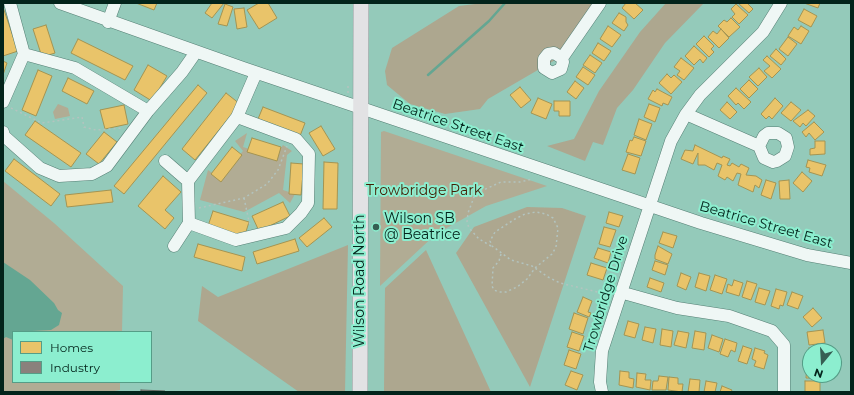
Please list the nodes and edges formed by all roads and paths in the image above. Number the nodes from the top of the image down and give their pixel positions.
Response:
1 (10, 3) edge
2 (60, 3) edge
3 (115, 3) edge
4 (361, 3) edge
5 (600, 3) edge
6 (781, 3) edge
7 (108, 22) junction
8 (196, 52) junction
9 (24, 54) junction
10 (562, 58) dead end
11 (256, 73) junction
12 (6, 104) edge
13 (361, 109) junction
14 (148, 111) junction
15 (686, 114) junction
16 (237, 117) junction
17 (137, 127) junction
18 (3, 132) edge
19 (290, 137) junction
20 (759, 146) dead end
21 (166, 161) dead end
22 (532, 179) dead end
23 (188, 181) junction
24 (244, 198) junction
25 (649, 206) junction
26 (189, 210) junction
27 (189, 223) junction
28 (252, 236) junction
29 (174, 246) dead end
30 (492, 246) junction
31 (501, 254) junction
32 (851, 262) edge
33 (535, 268) junction
34 (619, 295) junction
35 (360, 392) edge
36 (602, 392) edge
37 (784, 392) edge

1 - 9 street
2 - 7 street, Beatrice Street East
3 - 7 street
4 - 13 main road, Wilson Road North
5 - 10 street
6 - 15 street, Trowbridge Drive
7 - 8 street, Beatrice Street East
8 - 11 street, Beatrice Street East
8 - 14 street
9 - 12 street
9 - 14 street
11 - 13 street, Beatrice Street East
11 - 16 street
12 - 17 path
13 - 25 street, Beatrice Street East
13 - 35 main road, Wilson Road North
14 - 17 street
15 - 20 street
15 - 25 street, Trowbridge Drive
16 - 19 street
16 - 23 street
17 - 18 street
19 - 24 path
19 - 28 street
21 - 23 street
22 - 30 path
23 - 26 street
24 - 26 path
24 - 28 path
25 - 32 street, Beatrice Street East
25 - 34 street, Trowbridge Drive
26 - 27 street
27 - 28 street
27 - 29 street
30 - 31 path
30 - 33 path
31 - 33 path
31 - 33 path
33 - 34 path
34 - 36 street, Trowbridge Drive
34 - 37 street

